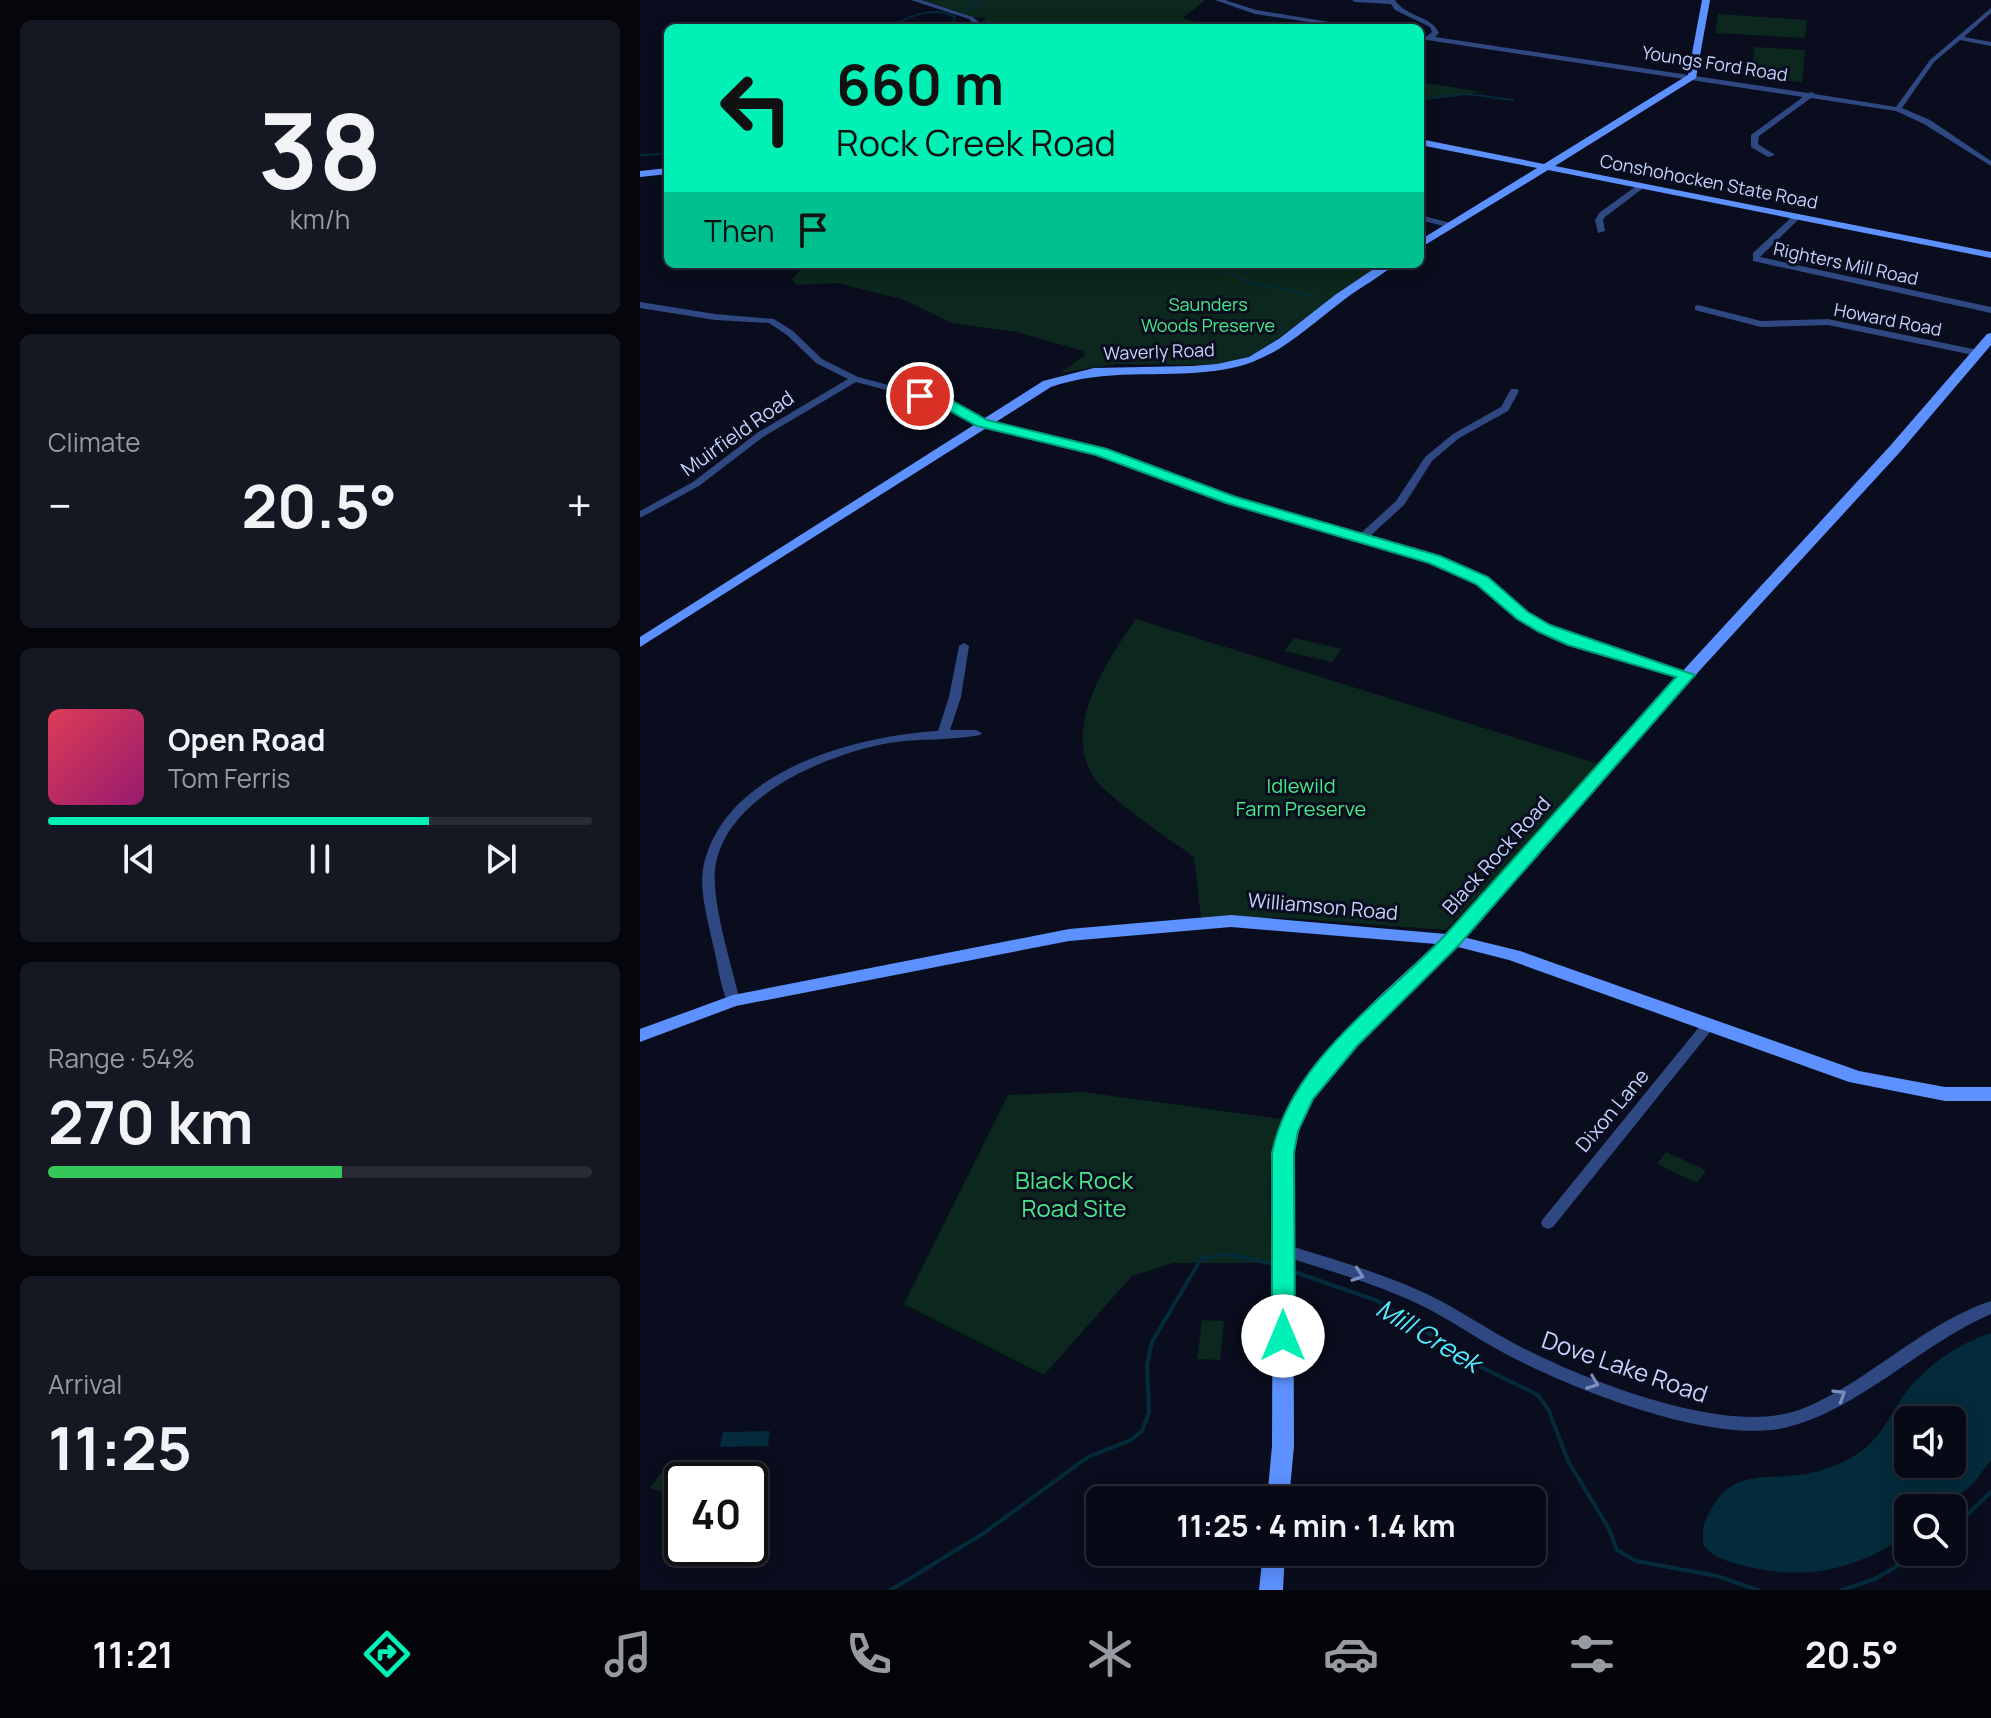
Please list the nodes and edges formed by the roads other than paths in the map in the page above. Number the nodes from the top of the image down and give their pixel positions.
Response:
1 (914, 0) edge
2 (1218, 0) edge
3 (1355, 0) edge
4 (1706, 0) edge
5 (1391, 1) edge
6 (1991, 10) edge
7 (973, 24) edge
8 (1336, 24) edge
9 (1424, 37) edge
10 (1429, 38) junction
11 (1959, 38) junction
12 (1991, 44) edge
13 (1693, 76) junction
14 (1812, 94) junction
15 (1898, 109) junction
16 (1424, 143) edge
17 (1771, 155) dead end
18 (1991, 164) edge
19 (1546, 167) junction
20 (664, 171) edge
21 (640, 174) edge
22 (1642, 186) junction
23 (1798, 216) junction
24 (1424, 218) edge
25 (1451, 226) junction
26 (1601, 231) dead end
27 (1424, 243) edge
28 (1991, 255) edge
29 (1383, 268) edge
30 (640, 305) edge
31 (1698, 308) dead end
32 (1991, 310) edge
33 (1991, 337) edge
34 (1978, 353) junction
35 (855, 379) junction
36 (1514, 391) dead end
37 (982, 423) junction
38 (640, 515) edge
39 (1362, 538) junction
40 (640, 643) edge
41 (964, 646) dead end
42 (1687, 675) junction
43 (976, 733) dead end
44 (943, 734) junction
45 (1452, 940) junction
46 (733, 1001) junction
47 (1709, 1024) junction
48 (640, 1036) edge
49 (1991, 1094) edge
50 (1548, 1223) dead end
51 (1284, 1261) junction
52 (1991, 1307) edge
53 (1279, 1486) edge
54 (1273, 1566) edge
55 (1271, 1590) edge

1 - 7 street
2 - 8 street
3 - 5 street
4 - 13 street
5 - 10 street
6 - 11 street
9 - 10 street, Youngs Ford Road
10 - 13 street, Youngs Ford Road
11 - 12 street
11 - 15 street
13 - 14 street, Youngs Ford Road
13 - 19 street
14 - 15 street, Youngs Ford Road
14 - 17 street
15 - 18 street, Youngs Ford Road
16 - 19 street, Conshohocken State Road
19 - 22 street, Conshohocken State Road
19 - 25 street
20 - 21 street
22 - 23 street, Conshohocken State Road
22 - 26 street
23 - 28 street, Conshohocken State Road
23 - 32 street, Righters Mill Road
24 - 25 street
25 - 27 street
29 - 37 street, Waverly Road
30 - 35 street
31 - 34 street, Howard Road
33 - 34 street, Black Rock Road
34 - 42 street, Black Rock Road
35 - 37 street
35 - 38 street, Muirfield Road
36 - 39 street
37 - 39 street
37 - 40 street, Waverly Road
39 - 42 street
41 - 44 street
42 - 45 street, Black Rock Road
43 - 44 street
44 - 46 street
45 - 46 street, Williamson Road
45 - 47 street, Williamson Road
45 - 51 street, Black Rock Road
46 - 48 street, Williamson Road
47 - 49 street, Williamson Road
47 - 50 street, Dixon Lane
51 -> 52 street, Dove Lake Road
51 - 53 street, Black Rock Road
54 - 55 street

